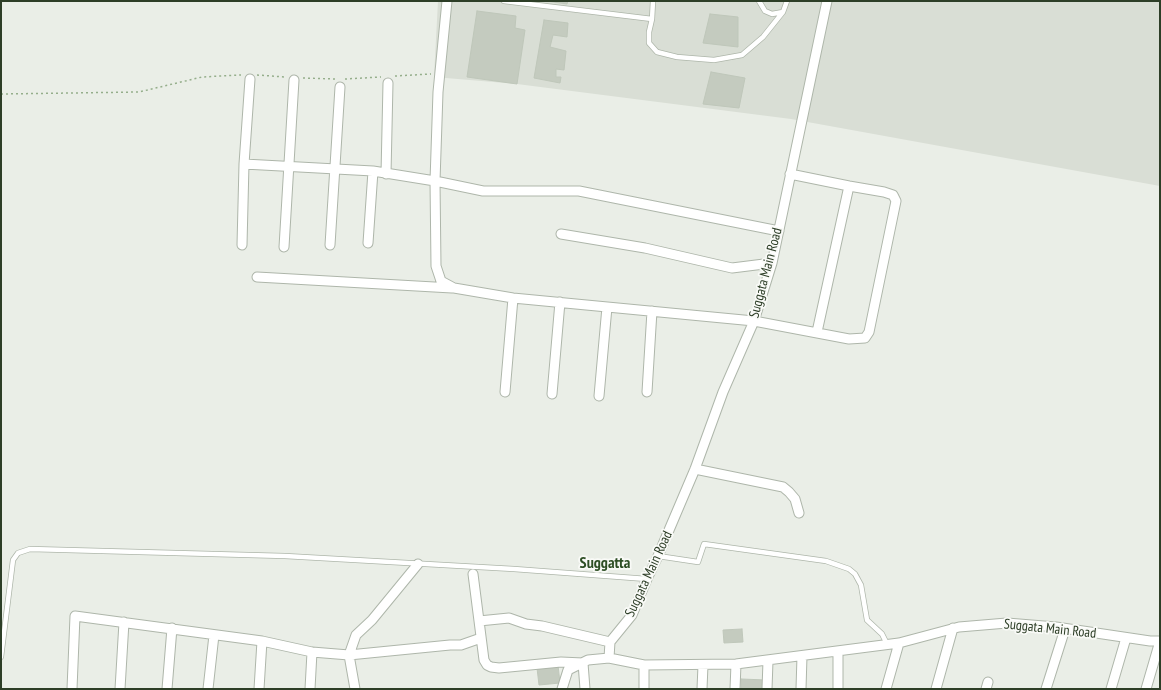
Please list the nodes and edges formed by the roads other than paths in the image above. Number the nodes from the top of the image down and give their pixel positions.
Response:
1 (447, 1) edge
2 (504, 1) edge
3 (654, 1) edge
4 (759, 1) edge
5 (787, 1) edge
6 (827, 1) edge
7 (783, 12) junction
8 (652, 19) junction
9 (251, 76) road end
10 (296, 79) road end
11 (388, 80) road end
12 (340, 82) road end
13 (244, 164) junction
14 (288, 167) junction
15 (335, 169) junction
16 (373, 171) junction
17 (386, 174) junction
18 (790, 174) junction
19 (435, 181) junction
20 (849, 186) junction
21 (778, 231) junction
22 (561, 234) dead end
23 (368, 243) dead end
24 (242, 245) dead end
25 (330, 245) dead end
26 (284, 247) dead end
27 (772, 263) junction
28 (257, 277) dead end
29 (454, 288) junction
30 (513, 298) junction
31 (560, 302) junction
32 (607, 307) junction
33 (652, 311) junction
34 (754, 320) junction
35 (817, 332) junction
36 (505, 392) dead end
37 (647, 392) dead end
38 (552, 394) dead end
39 (599, 396) dead end
40 (695, 469) junction
41 (799, 513) dead end
42 (658, 556) junction
43 (418, 564) junction
44 (474, 574) dead end
45 (647, 579) junction
46 (124, 622) junction
47 (479, 622) junction
48 (172, 628) junction
49 (953, 628) junction
50 (1065, 629) junction
51 (214, 635) junction
52 (481, 638) junction
53 (1126, 638) junction
54 (262, 641) junction
55 (1160, 641) edge
56 (610, 642) junction
57 (899, 643) junction
58 (887, 645) junction
59 (838, 651) junction
60 (312, 652) junction
61 (349, 655) junction
62 (802, 656) junction
63 (1, 657) edge
64 (609, 658) junction
65 (768, 661) junction
66 (583, 663) junction
67 (736, 664) junction
68 (703, 665) junction
69 (644, 666) junction
70 (72, 689) edge
71 (120, 689) edge
72 (167, 689) edge
73 (208, 689) edge
74 (259, 689) edge
75 (310, 689) edge
76 (355, 689) edge
77 (562, 689) edge
78 (585, 689) edge
79 (644, 689) edge
80 (702, 689) edge
81 (735, 689) edge
82 (768, 689) edge
83 (801, 689) edge
84 (838, 689) edge
85 (886, 689) edge
86 (936, 689) edge
87 (1046, 689) edge
88 (1111, 689) edge
89 (1146, 689) edge

1 - 19 street
2 - 8 lane
3 - 8 lane
4 - 7 lane
5 - 7 lane
6 - 18 street, Suggata Main Road
7 - 8 lane
9 - 13 street
10 - 14 street
11 - 17 street
12 - 15 street
13 - 14 street
13 - 24 street
14 - 15 street
14 - 26 street
15 - 16 street
15 - 25 street
16 - 17 street
16 - 23 street
17 - 19 street
18 - 20 street
18 - 21 street, Suggata Main Road
19 - 21 street
19 - 29 street
20 - 35 street
20 - 35 street
21 - 27 street, Suggata Main Road
22 - 27 street
27 - 34 street, Suggata Main Road
28 - 29 street
29 - 30 street
30 - 31 street
30 - 36 street
31 - 32 street
31 - 38 street
32 - 33 street
32 - 39 street
33 - 34 street
33 - 37 street
34 - 35 street
34 - 40 street, Suggata Main Road
40 - 41 street
40 - 42 street, Suggata Main Road
42 - 45 street, Suggata Main Road
42 - 58 lane
43 - 45 lane
43 - 61 street
43 - 63 lane
44 - 47 street
45 - 56 street, Suggata Main Road
46 - 48 street
46 - 70 street
46 - 71 street
47 - 52 street
47 - 56 street
48 - 51 street
48 - 72 street
49 - 50 street, Suggata Main Road
49 - 57 street, Suggata Main Road
49 - 86 street
50 - 53 street, Suggata Main Road
50 - 87 street
51 - 54 street
51 - 73 street
52 - 61 street
52 - 66 street
53 - 55 street, Suggata Main Road
53 - 88 street
54 - 60 street
54 - 74 street
55 - 89 street
56 - 64 street
57 - 58 street, Suggata Main Road
57 - 85 street
58 - 59 street, Suggata Main Road
59 - 62 street, Suggata Main Road
59 - 84 street
60 - 61 street
60 - 75 street
61 - 76 street
62 - 65 street, Suggata Main Road
62 - 83 street
64 - 66 street, Suggata Main Road
64 - 69 street, Suggata Main Road
65 - 67 street, Suggata Main Road
65 - 82 street
66 - 77 street
66 - 78 street
67 - 68 street, Suggata Main Road
67 - 81 street
68 - 69 street, Suggata Main Road
68 - 80 street
69 - 79 street

